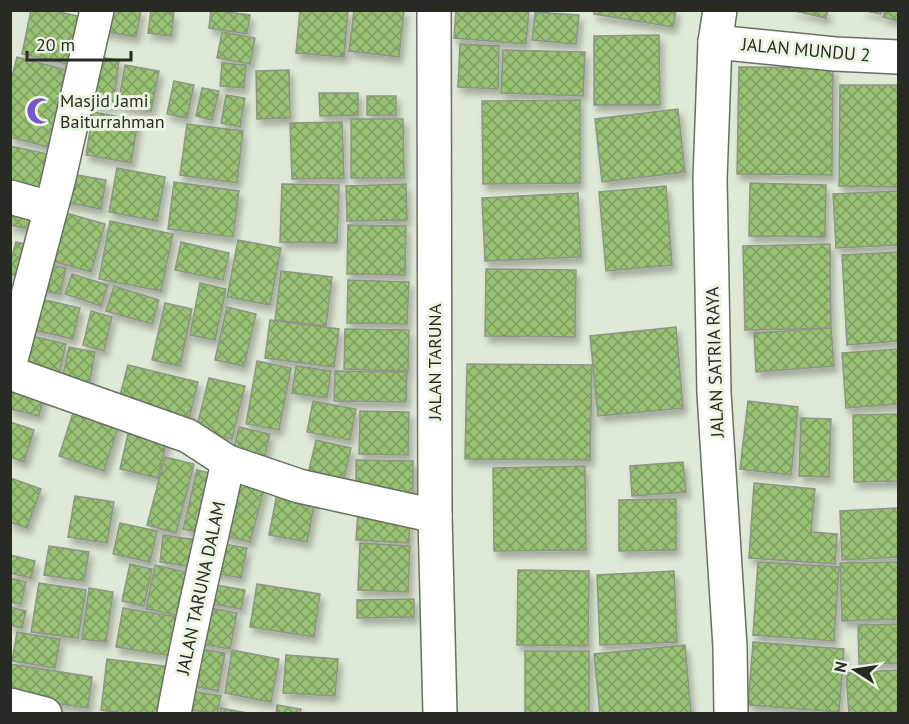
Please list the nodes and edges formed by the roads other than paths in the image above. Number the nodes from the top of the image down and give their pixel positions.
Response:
1 (97, 10) edge
2 (434, 10) edge
3 (720, 10) edge
4 (715, 42) junction
5 (898, 57) edge
6 (10, 197) edge
7 (50, 208) junction
8 (10, 363) edge
9 (10, 373) edge
10 (228, 462) junction
11 (435, 516) junction
12 (10, 705) edge
13 (45, 714) edge
14 (174, 714) edge
15 (440, 714) edge
16 (730, 714) edge

1 - 7 street
2 - 11 street, JALAN TARUNA
3 - 4 street, JALAN SATRIA RAYA
4 - 5 street, JALAN MUNDU 2
4 - 16 street, JALAN SATRIA RAYA
6 - 7 street
7 - 8 street
9 - 10 street
10 - 11 street
10 - 14 street, JALAN TARUNA DALAM
11 - 15 street, JALAN TARUNA
12 - 13 street

